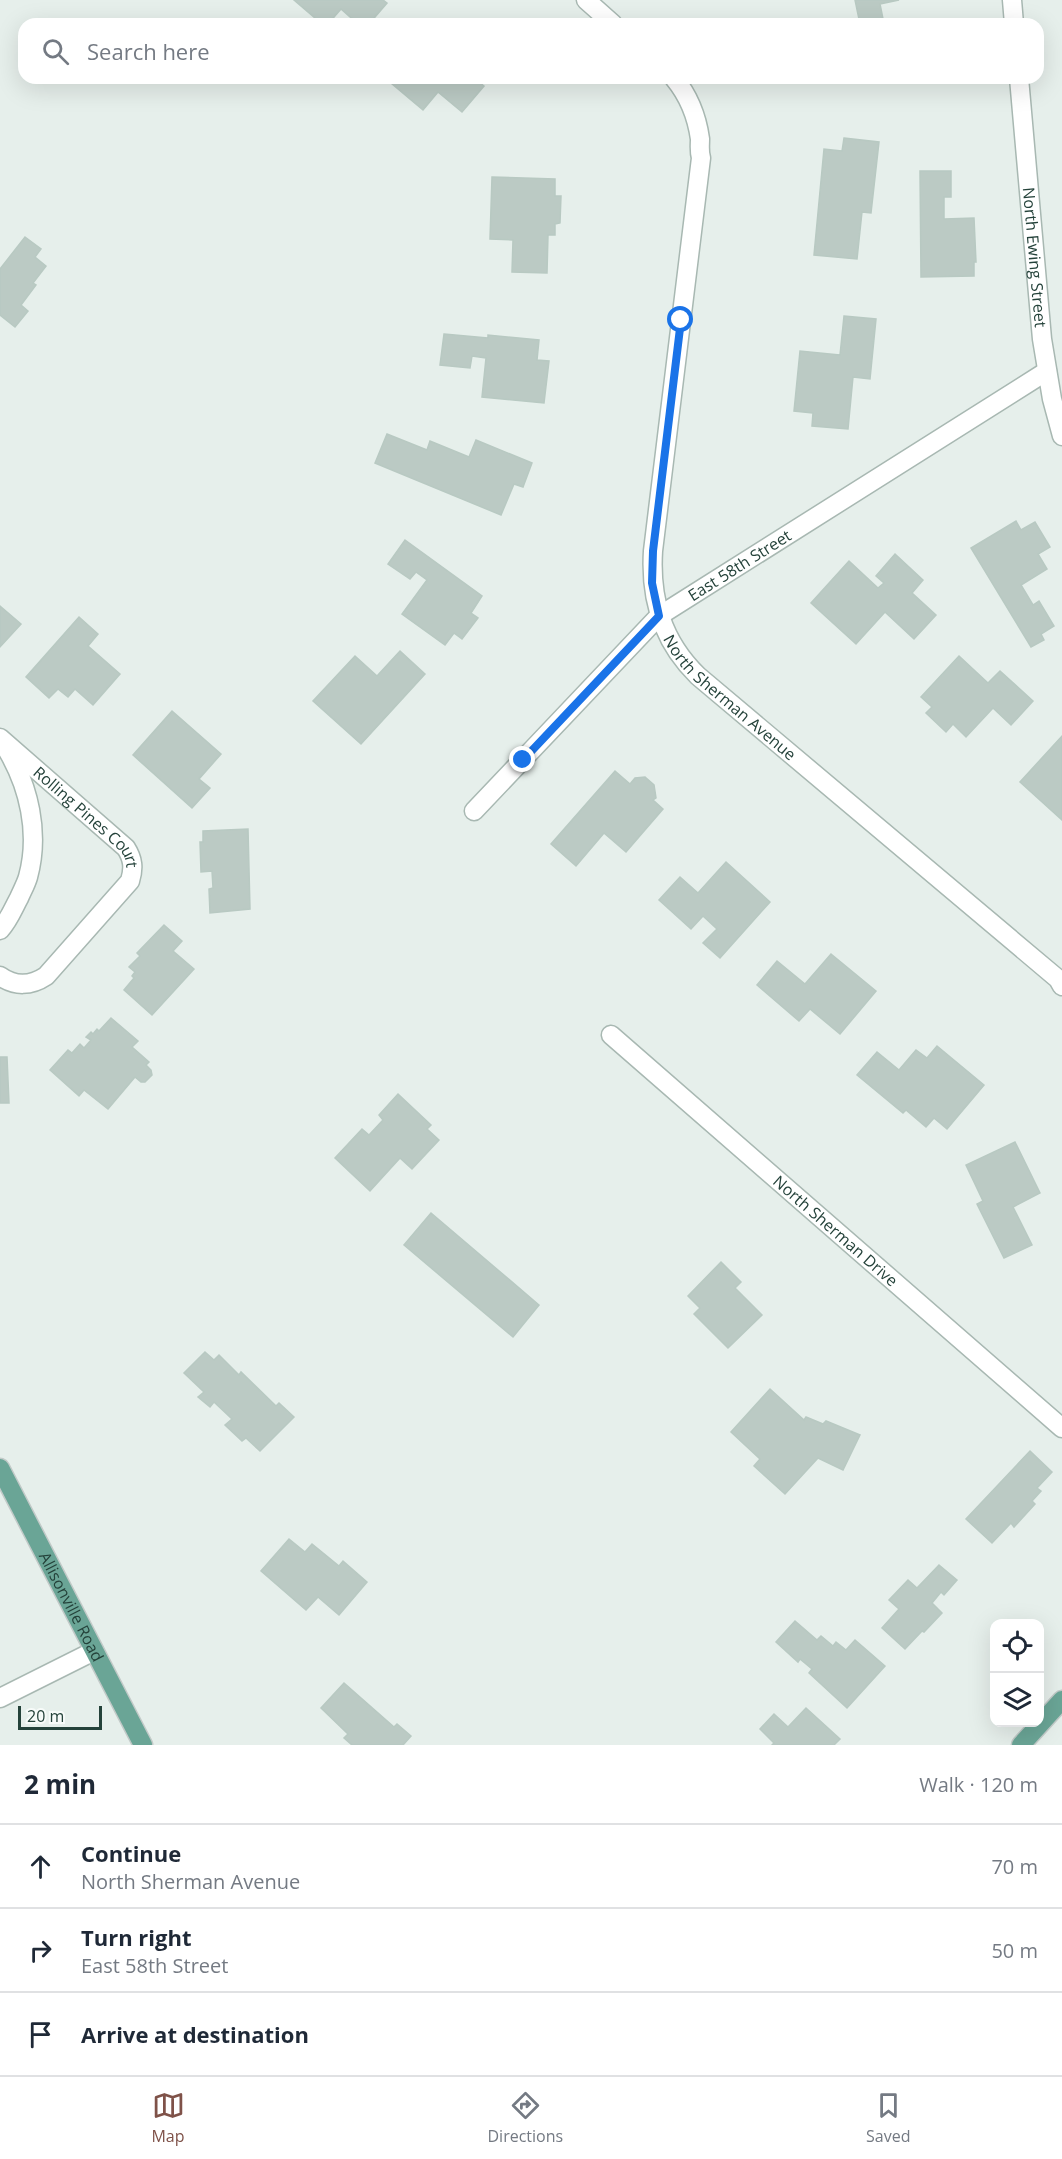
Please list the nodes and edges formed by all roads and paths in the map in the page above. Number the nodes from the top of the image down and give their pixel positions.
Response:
1 (586, 0) edge
2 (1012, 0) edge
3 (607, 18) edge
4 (1014, 18) edge
5 (678, 84) edge
6 (1020, 84) edge
7 (1047, 370) junction
8 (1062, 436) edge
9 (659, 616) junction
10 (0, 738) edge
11 (474, 811) dead end
12 (0, 930) edge
13 (0, 976) edge
14 (1061, 979) edge
15 (611, 1035) dead end
16 (1062, 1428) edge
17 (0, 1468) edge
18 (94, 1651) junction
19 (0, 1698) edge
20 (1062, 1700) edge
21 (1024, 1744) edge
22 (142, 1745) edge

1 - 3 street
2 - 4 street
5 - 9 street, North Sherman Avenue
6 - 7 street, North Ewing Street
7 - 8 street, North Ewing Street
7 - 9 street, East 58th Street
9 - 11 street, East 58th Street
9 - 14 street, North Sherman Avenue
10 - 12 street, Rolling Pines Court
10 - 13 street, Rolling Pines Court
15 - 16 street, North Sherman Drive
17 - 18 main road, Allisonville Road
18 - 19 street
18 - 22 main road, Allisonville Road
20 - 21 main road

